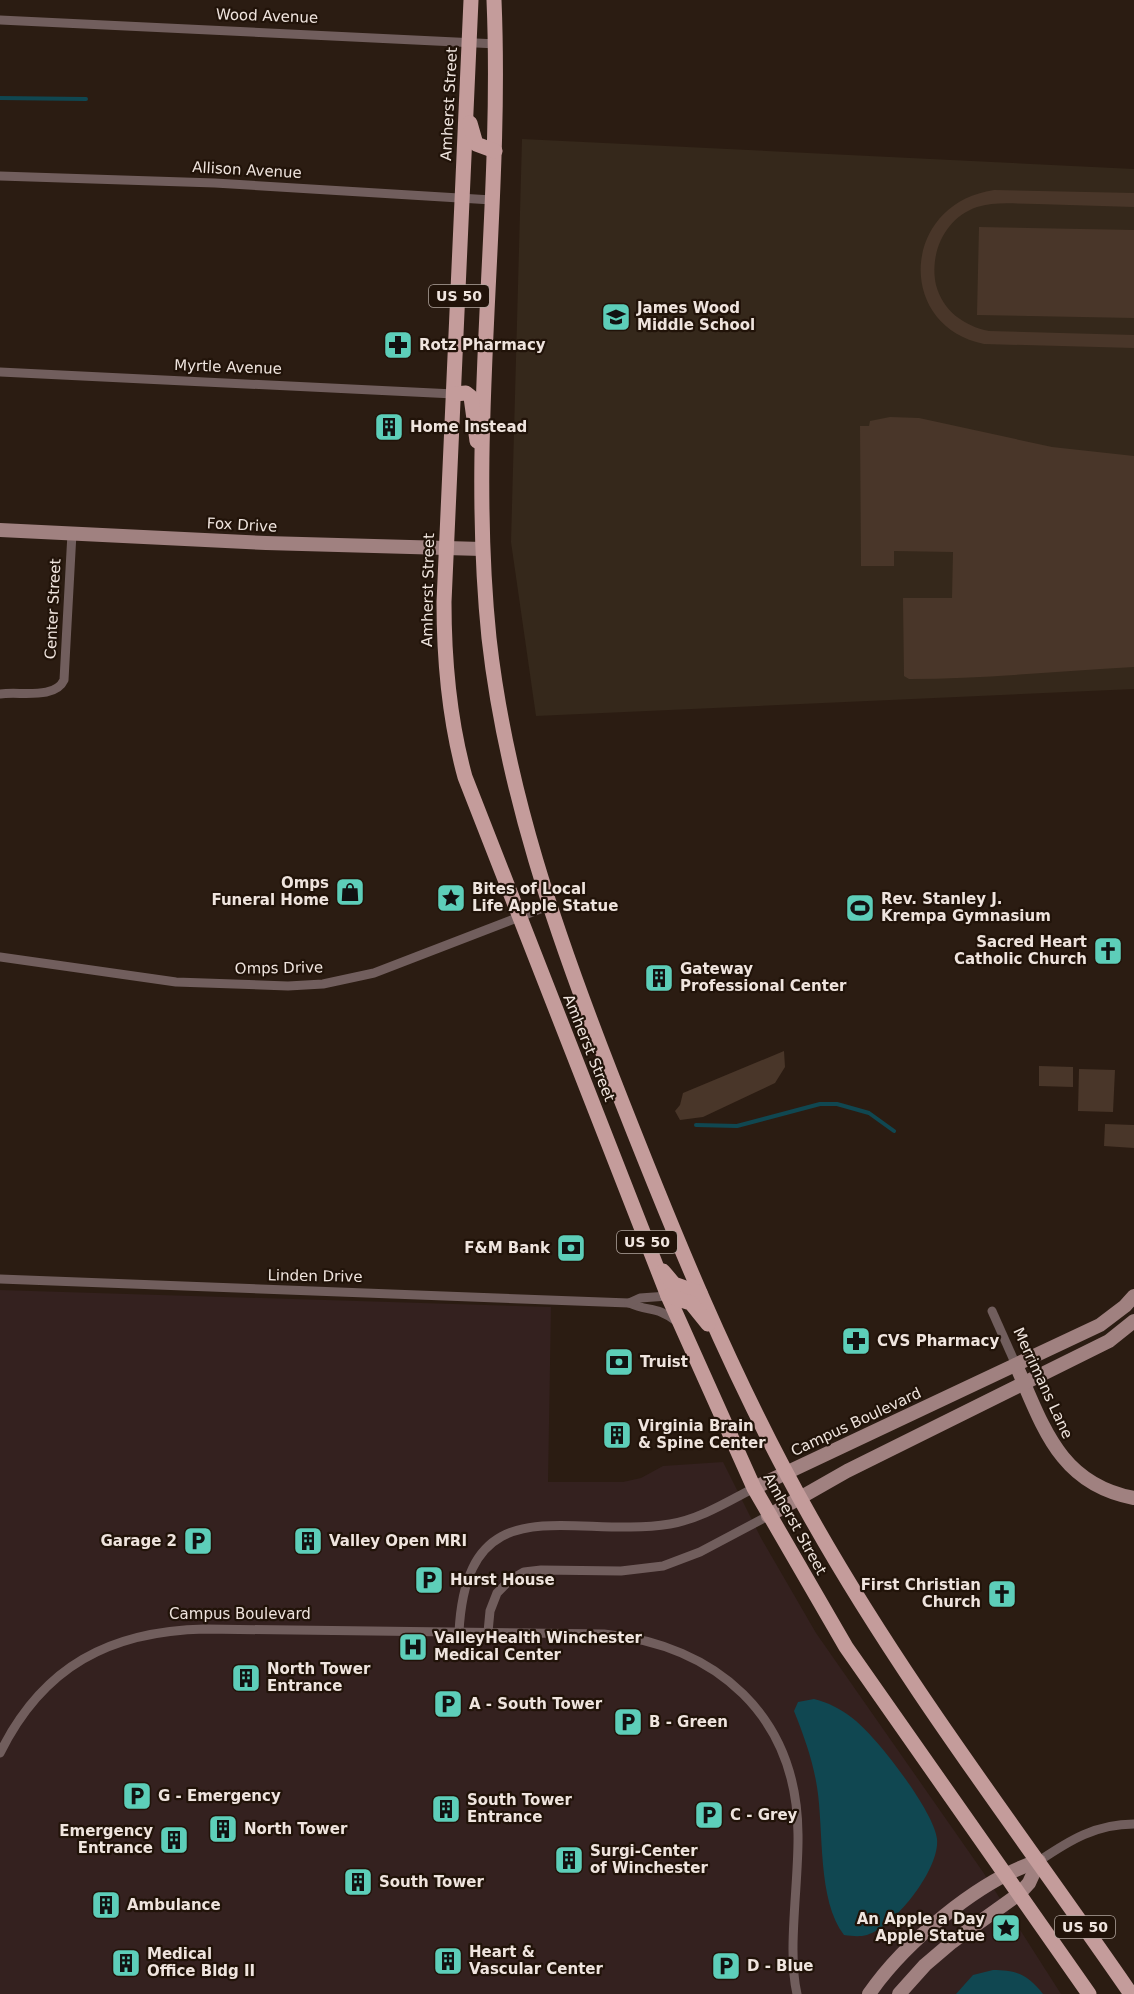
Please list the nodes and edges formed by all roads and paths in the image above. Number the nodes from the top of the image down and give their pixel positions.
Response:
1 (471, 0) edge
2 (494, 0) edge
3 (0, 20) edge
4 (470, 44) junction
5 (496, 44) junction
6 (466, 105) junction
7 (495, 151) junction
8 (0, 176) edge
9 (463, 198) junction
10 (492, 200) junction
11 (0, 372) edge
12 (454, 394) junction
13 (482, 458) junction
14 (0, 530) edge
15 (72, 533) junction
16 (447, 548) junction
17 (482, 549) junction
18 (0, 694) edge
19 (548, 906) junction
20 (518, 917) junction
21 (0, 957) edge
22 (654, 1260) junction
23 (0, 1279) edge
24 (700, 1293) junction
25 (668, 1296) junction
26 (1134, 1296) edge
27 (629, 1303) junction
28 (992, 1311) dead end
29 (1134, 1321) edge
30 (680, 1324) junction
31 (726, 1348) junction
32 (1016, 1365) junction
33 (1025, 1385) junction
34 (787, 1472) junction
35 (754, 1488) junction
36 (800, 1497) junction
37 (1134, 1498) edge
38 (768, 1516) junction
39 (459, 1632) junction
40 (488, 1632) junction
41 (0, 1753) edge
42 (1134, 1824) edge
43 (1039, 1862) junction
44 (1005, 1874) junction
45 (1019, 1894) junction
46 (797, 1994) edge
47 (869, 1994) edge
48 (899, 1994) edge
49 (1089, 1994) edge
50 (1131, 1994) edge

1 - 4 main road, Amherst Street / US 50
2 - 5 main road, Amherst Street / US 50
3 - 4 street, Wood Avenue
4 - 5 street, Wood Avenue
4 - 6 main road, Amherst Street / US 50
5 - 7 main road, Amherst Street / US 50
6 - 7 main road
6 - 9 main road, Amherst Street / US 50
7 - 10 main road, Amherst Street / US 50
8 - 9 street, Allison Avenue
9 - 10 street, Allison Avenue
9 - 12 main road, Amherst Street / US 50
10 - 13 main road, Amherst Street / US 50
11 - 12 street, Myrtle Avenue
12 - 13 main road
12 - 16 main road, Amherst Street / US 50
13 - 17 main road, Amherst Street / US 50
14 - 15 main road, Fox Drive
15 - 16 main road, Fox Drive
15 - 18 street, Center Street
16 - 17 main road, Fox Drive
16 - 20 main road, Amherst Street / US 50
17 - 19 main road, Amherst Street / US 50
19 - 20 street, Omps Drive
19 - 24 main road, Amherst Street / US 50
20 - 21 street, Omps Drive
20 - 22 main road, Amherst Street / US 50
22 - 24 main road
22 - 25 main road, Amherst Street / US 50
23 - 27 street, Linden Drive
24 - 31 main road, Amherst Street / US 50
25 - 27 street, Linden Drive
25 - 30 main road, Amherst Street / US 50
25 - 31 main road
26 - 32 main road, Campus Boulevard
27 - 30 street, Linden Drive
28 - 32 street, Merrimans Lane
29 - 33 main road
30 - 35 main road, Amherst Street / US 50
31 - 34 main road, Amherst Street / US 50
32 - 33 main road, Merrimans Lane
32 - 34 main road, Campus Boulevard
33 - 36 main road
33 - 37 main road, Merrimans Lane
34 - 35 main road, Campus Boulevard
34 - 36 main road, Amherst Street / US 50
35 - 38 main road, Amherst Street / US 50
35 - 39 street, Campus Boulevard
36 - 38 main road
36 - 43 main road, Amherst Street / US 50
38 - 40 street
38 - 44 main road, Amherst Street / US 50
39 - 40 street, Campus Boulevard
39 - 41 street, Campus Boulevard
40 - 46 street, Campus Boulevard
42 - 43 street
43 - 44 main road
43 - 45 main road
43 - 50 main road, Amherst Street / US 50
44 - 45 main road, Amherst Street / US 50
44 - 47 main road
45 - 48 main road
45 - 49 main road, Amherst Street / US 50

